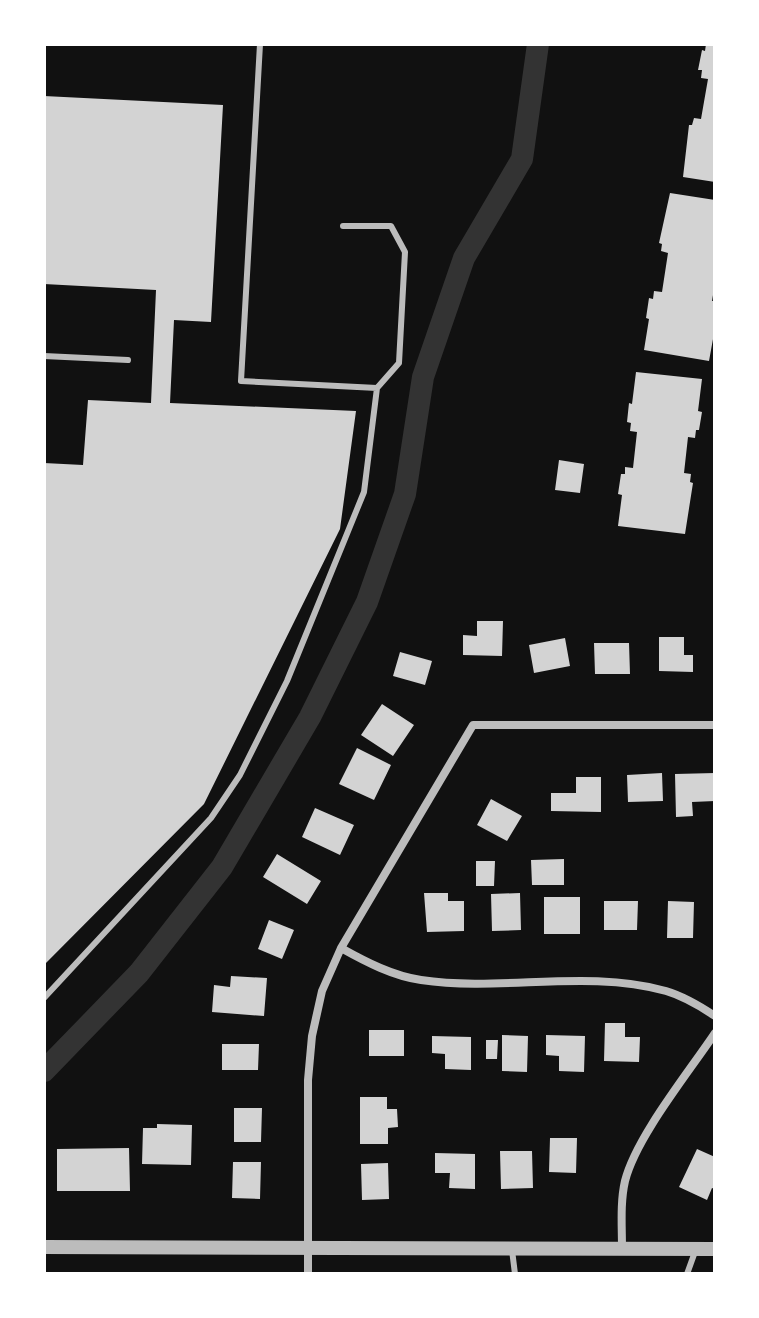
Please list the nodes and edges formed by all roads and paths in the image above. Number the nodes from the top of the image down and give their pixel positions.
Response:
1 (260, 44) edge
2 (343, 226) dead end
3 (44, 356) edge
4 (128, 360) dead end
5 (377, 388) junction
6 (715, 725) edge
7 (341, 948) junction
8 (44, 998) edge
9 (715, 1016) edge
10 (715, 1033) edge
11 (44, 1247) edge
12 (308, 1249) junction
13 (512, 1249) junction
14 (622, 1249) junction
15 (696, 1249) junction
16 (715, 1249) edge
17 (308, 1274) edge
18 (515, 1274) edge
19 (687, 1274) edge

1 - 5 lane
2 - 5 lane
3 - 4 lane
5 - 8 lane
6 - 7 street
7 - 9 street
7 - 12 street
10 - 14 street
11 - 12 street
12 - 13 street
12 - 17 street
13 - 14 street
13 - 18 lane
14 - 15 street
15 - 16 street
15 - 19 lane

